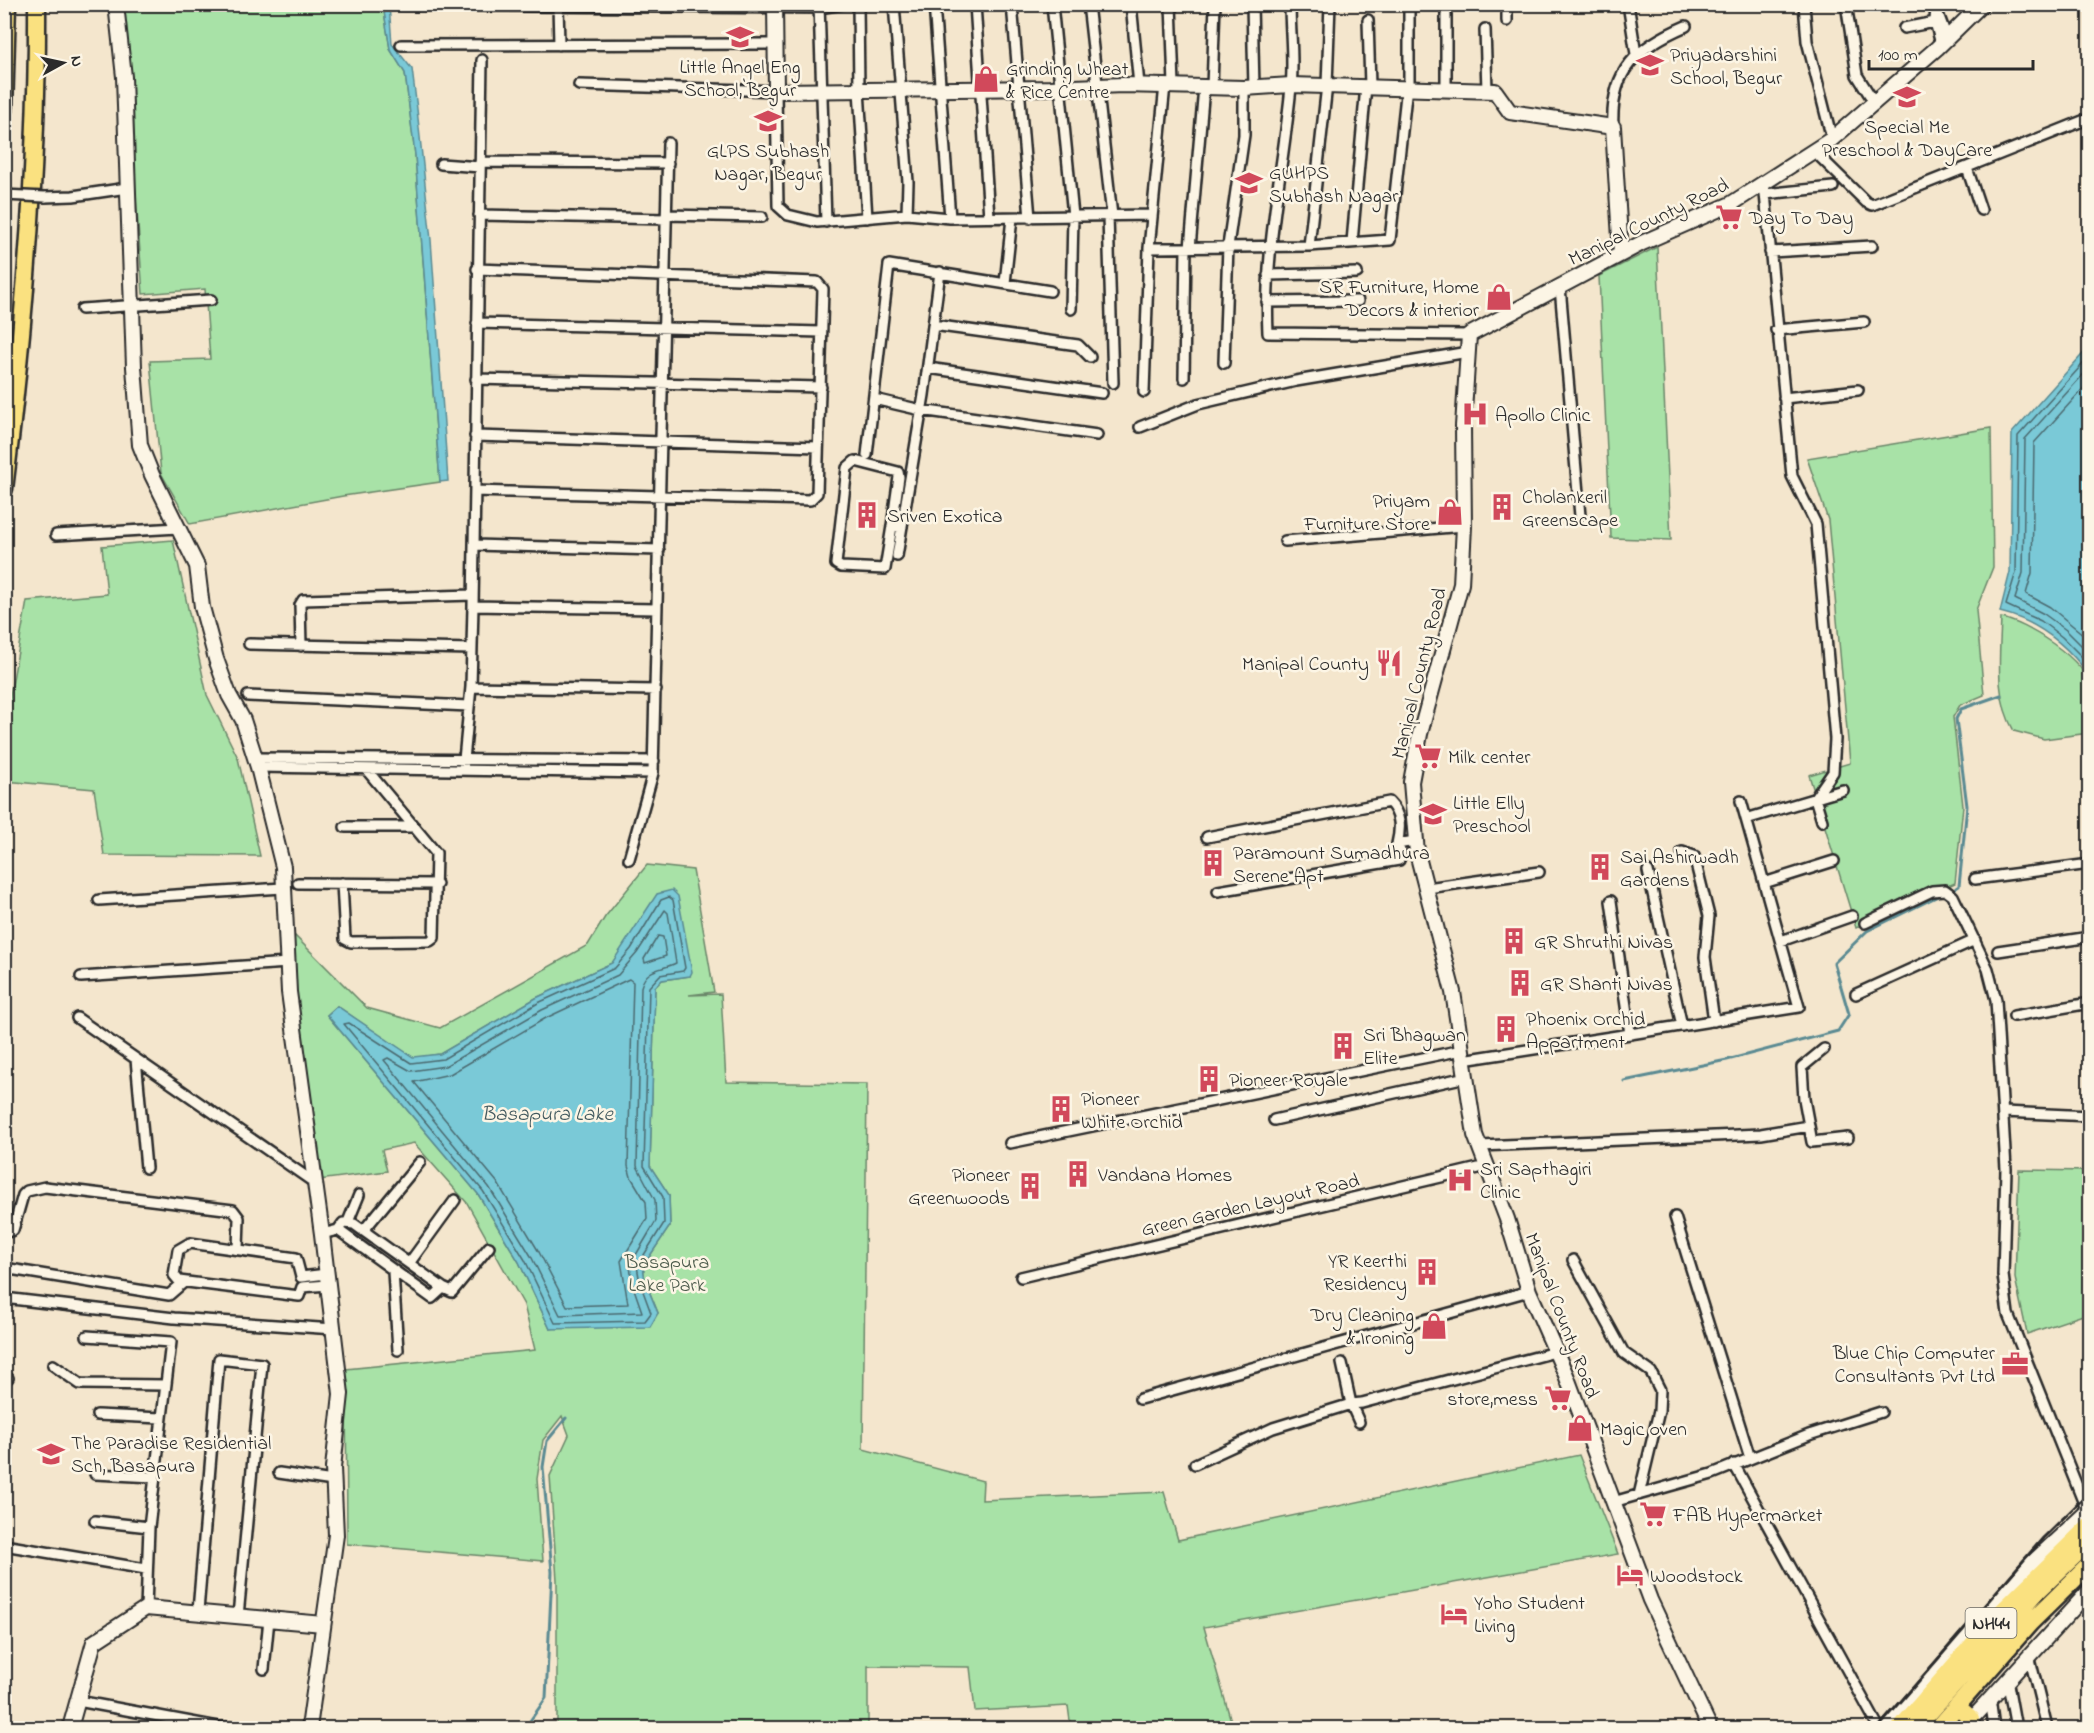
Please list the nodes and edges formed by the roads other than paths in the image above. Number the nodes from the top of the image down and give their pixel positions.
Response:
1 (7, 4) edge
2 (37, 4) edge
3 (116, 4) edge
4 (842, 4) edge
5 (858, 4) edge
6 (894, 4) edge
7 (934, 4) edge
8 (975, 4) edge
9 (1012, 4) edge
10 (1052, 4) edge
11 (1088, 4) edge
12 (1131, 4) edge
13 (1171, 4) edge
14 (1215, 4) edge
15 (1252, 4) edge
16 (1290, 4) edge
17 (1330, 4) edge
18 (1409, 4) edge
19 (1446, 4) edge
20 (1507, 4) edge
21 (1628, 4) edge
22 (1804, 4) edge
23 (1982, 4) edge
24 (397, 5) edge
25 (558, 5) edge
26 (775, 5) edge
27 (819, 6) edge
28 (1936, 8) edge
29 (1847, 10) dead end
30 (1368, 21) dead end
31 (1507, 21) dead end
32 (1935, 22) junction
33 (1686, 26) dead end
34 (1904, 28) dead end
35 (1485, 29) dead end
36 (1944, 41) junction
37 (776, 44) junction
38 (401, 45) dead end
39 (560, 45) junction
40 (1636, 54) junction
41 (482, 60) dead end
42 (579, 85) dead end
43 (1139, 85) junction
44 (1169, 85) junction
45 (1291, 85) junction
46 (1098, 86) junction
47 (1326, 86) junction
48 (1368, 86) junction
49 (1408, 86) junction
50 (1208, 87) junction
51 (940, 88) junction
52 (980, 88) junction
53 (1019, 88) junction
54 (1060, 88) junction
55 (1249, 88) junction
56 (1446, 88) junction
57 (902, 89) junction
58 (821, 90) junction
59 (859, 90) junction
60 (1487, 90) junction
61 (776, 91) junction
62 (1874, 102) junction
63 (4, 111) edge
64 (2090, 118) edge
65 (1613, 127) junction
66 (1832, 139) junction
67 (668, 143) dead end
68 (1814, 151) junction
69 (668, 163) junction
70 (441, 164) dead end
71 (480, 164) junction
72 (1967, 168) junction
73 (1833, 187) dead end
74 (127, 188) junction
75 (1764, 188) junction
76 (4, 195) edge
77 (1981, 210) dead end
78 (907, 214) junction
79 (479, 215) junction
80 (1152, 215) junction
81 (1073, 216) junction
82 (1110, 216) junction
83 (666, 217) junction
84 (762, 217) dead end
85 (988, 217) junction
86 (867, 218) junction
87 (950, 218) junction
88 (1012, 218) junction
89 (1030, 218) junction
90 (826, 222) junction
91 (1352, 242) junction
92 (1227, 246) junction
93 (1270, 246) junction
94 (1309, 246) junction
95 (1872, 246) dead end
96 (1149, 248) junction
97 (1188, 248) junction
98 (1770, 252) junction
99 (1621, 254) junction
100 (477, 269) junction
101 (940, 272) junction
102 (1357, 273) dead end
103 (665, 275) junction
104 (1268, 275) junction
105 (1005, 283) junction
106 (1560, 287) junction
107 (1050, 291) dead end
108 (211, 300) dead end
109 (1358, 301) dead end
110 (1267, 302) junction
111 (132, 306) junction
112 (82, 309) dead end
113 (1071, 309) dead end
114 (1864, 322) dead end
115 (477, 323) junction
116 (933, 325) junction
117 (663, 329) junction
118 (1776, 330) junction
119 (820, 332) junction
120 (1469, 335) junction
121 (1468, 352) junction
122 (1090, 357) dead end
123 (1224, 363) dead end
124 (927, 368) junction
125 (1184, 378) dead end
126 (476, 379) junction
127 (662, 382) junction
128 (1113, 384) dead end
129 (820, 387) junction
130 (1858, 390) dead end
131 (1144, 392) dead end
132 (1102, 393) dead end
133 (1784, 398) junction
134 (874, 399) junction
135 (921, 410) junction
136 (1140, 427) dead end
137 (1096, 435) dead end
138 (475, 436) junction
139 (661, 441) junction
140 (818, 447) junction
141 (867, 455) dead end
142 (4, 489) edge
143 (475, 492) junction
144 (660, 496) junction
145 (901, 501) junction
146 (1580, 516) dead end
147 (897, 526) junction
148 (1464, 526) junction
149 (178, 528) junction
150 (56, 535) dead end
151 (1285, 541) dead end
152 (475, 545) junction
153 (659, 550) junction
154 (897, 556) dead end
155 (473, 595) junction
156 (473, 606) junction
157 (657, 609) junction
158 (249, 644) dead end
159 (301, 646) junction
160 (472, 650) junction
161 (471, 687) junction
162 (656, 690) junction
163 (248, 696) dead end
164 (469, 706) junction
165 (464, 759) junction
166 (654, 761) junction
167 (256, 762) junction
168 (366, 769) junction
169 (463, 770) junction
170 (653, 773) junction
171 (1843, 790) dead end
172 (1815, 798) junction
173 (1741, 801) dead end
174 (1746, 819) junction
175 (1822, 821) dead end
176 (345, 827) dead end
177 (415, 828) junction
178 (1207, 837) dead end
179 (1415, 841) junction
180 (1397, 844) junction
181 (1682, 852) dead end
182 (629, 859) dead end
183 (1834, 861) dead end
184 (2090, 864) edge
185 (1648, 871) dead end
186 (1539, 873) dead end
187 (1975, 879) dead end
188 (297, 883) dead end
189 (1764, 883) junction
190 (342, 884) junction
191 (437, 884) junction
192 (284, 888) junction
193 (1426, 888) junction
194 (1218, 891) dead end
195 (99, 900) dead end
196 (1611, 902) dead end
197 (1852, 916) dead end
198 (1865, 923) dead end
199 (2090, 937) edge
200 (1975, 940) junction
201 (1781, 941) junction
202 (1998, 951) dead end
203 (288, 963) junction
204 (81, 977) dead end
205 (1856, 994) dead end
206 (2090, 1004) edge
207 (2014, 1016) dead end
208 (77, 1018) dead end
209 (1714, 1021) junction
210 (1682, 1026) junction
211 (1630, 1034) junction
212 (1824, 1048) dead end
213 (1462, 1055) junction
214 (136, 1059) junction
215 (1466, 1077) junction
216 (2004, 1112) junction
217 (2090, 1116) edge
218 (1274, 1120) dead end
219 (1809, 1126) junction
220 (1848, 1138) dead end
221 (1010, 1143) dead end
222 (1479, 1146) junction
223 (420, 1162) dead end
224 (1487, 1166) junction
225 (146, 1168) dead end
226 (315, 1183) junction
227 (360, 1195) dead end
228 (455, 1200) dead end
229 (1675, 1217) dead end
230 (348, 1222) junction
231 (338, 1230) junction
232 (364, 1230) junction
233 (4, 1233) edge
234 (322, 1234) junction
235 (489, 1247) dead end
236 (238, 1249) junction
237 (1573, 1260) dead end
238 (410, 1262) junction
239 (4, 1268) edge
240 (393, 1272) junction
241 (1021, 1277) dead end
242 (328, 1279) junction
243 (184, 1282) junction
244 (301, 1282) junction
245 (442, 1288) junction
246 (1530, 1291) junction
247 (4, 1298) edge
248 (334, 1329) junction
249 (87, 1336) dead end
250 (398, 1350) dead end
251 (1555, 1352) junction
252 (1342, 1363) dead end
253 (53, 1365) dead end
254 (165, 1385) junction
255 (1140, 1399) dead end
256 (1351, 1404) junction
257 (1881, 1413) dead end
258 (97, 1415) dead end
259 (161, 1418) junction
260 (1359, 1422) dead end
261 (1749, 1458) junction
262 (1194, 1464) dead end
263 (1734, 1464) junction
264 (279, 1473) dead end
265 (95, 1474) dead end
266 (154, 1477) junction
267 (333, 1481) junction
268 (1639, 1495) junction
269 (1613, 1502) junction
270 (2089, 1515) edge
271 (95, 1521) dead end
272 (148, 1527) junction
273 (2090, 1540) edge
274 (4, 1545) edge
275 (2090, 1554) edge
276 (2090, 1564) edge
277 (146, 1569) junction
278 (2090, 1590) edge
279 (146, 1608) junction
280 (198, 1611) junction
281 (238, 1616) junction
282 (269, 1619) junction
283 (323, 1624) junction
284 (2029, 1655) junction
285 (264, 1669) dead end
286 (2007, 1678) junction
287 (1990, 1698) junction
288 (78, 1701) junction
289 (1957, 1706) junction
290 (1968, 1724) edge
291 (70, 1728) edge
292 (218, 1728) edge
293 (241, 1728) edge
294 (309, 1728) edge
295 (1710, 1728) edge
296 (1879, 1728) edge
297 (1888, 1728) edge
298 (1900, 1728) edge
299 (1916, 1728) edge
300 (1930, 1728) edge
301 (1938, 1728) edge
302 (1994, 1728) edge
303 (2016, 1728) edge
304 (2047, 1728) edge

1 - 63 highway
2 - 142 highway
3 - 74 street
4 - 27 street
5 - 59 street
6 - 57 street
7 - 51 street
8 - 52 street
9 - 53 street
10 - 54 street
11 - 46 street
12 - 43 street
13 - 44 street
14 - 50 street
15 - 55 street
16 - 45 street
17 - 47 street
18 - 49 street
19 - 56 street
20 - 31 street
21 - 40 street
22 - 66 street
23 - 36 street, Manipal County Road
24 - 25 street
25 - 26 street
25 - 39 street
26 - 27 street
26 - 37 street
27 - 58 street
28 - 32 street
28 - 36 street
29 - 62 street
30 - 48 street
32 - 34 street
32 - 36 street
33 - 40 street
35 - 60 street
36 - 62 street, Manipal County Road
37 - 39 street
37 - 61 street
38 - 39 street
40 - 65 street
41 - 71 street
42 - 61 street
43 - 44 street
43 - 46 street
44 - 50 street
44 - 80 street
45 - 47 street
45 - 55 street
45 - 93 street
46 - 54 street
46 - 82 street
47 - 48 street
47 - 94 street
48 - 49 street
48 - 91 street
49 - 56 street
49 - 91 street
50 - 55 street
50 - 97 street
51 - 52 street
51 - 57 street
51 - 87 street
52 - 53 street
52 - 85 street
53 - 54 street
53 - 89 street
54 - 81 street
55 - 92 street
56 - 60 street
57 - 59 street
57 - 78 street
58 - 59 street
58 - 61 street
58 - 90 street
59 - 86 street
60 - 65 street
61 - 90 street
62 - 66 street, Manipal County Road
64 - 72 street
65 - 99 street
66 - 68 street, Manipal County Road
67 - 69 street
68 - 72 street
68 - 75 street, Manipal County Road
69 - 71 street
69 - 83 street
70 - 71 street
71 - 79 street
72 - 77 street
73 - 75 street
74 - 76 street, bridge
74 - 111 street
75 - 98 street
75 - 99 street, Manipal County Road
78 - 86 street
78 - 87 street
79 - 83 street
79 - 100 street
80 - 82 street
80 - 96 street
81 - 82 street
81 - 89 street
81 - 113 street
82 - 128 street
83 - 84 street
83 - 103 street
85 - 87 street
85 - 88 street
86 - 90 street
88 - 89 street
88 - 105 street
91 - 94 street
92 - 93 street
92 - 97 street
92 - 123 street
93 - 94 street
93 - 104 street
95 - 98 street
96 - 97 street
96 - 131 street
97 - 125 street
98 - 118 street
99 - 106 street, Manipal County Road
100 - 103 street
100 - 115 street
101 - 105 street
101 - 116 street
101 - 134 street
102 - 104 street
103 - 117 street
103 - 119 street
104 - 110 street
105 - 107 street
106 - 120 street, Manipal County Road
106 - 146 street
108 - 111 street
109 - 110 street
110 - 120 street
111 - 112 street
111 - 149 street
114 - 118 street
115 - 117 street
115 - 126 street
116 - 122 street
116 - 124 street
117 - 119 street
117 - 127 street
118 - 133 street
119 - 129 street
120 - 121 street, Manipal County Road
121 - 136 street
121 - 148 street, Manipal County Road
124 - 132 street
124 - 135 street
126 - 127 street
126 - 138 street
127 - 129 street
127 - 139 street
129 - 140 street
130 - 133 street
133 - 172 street
134 - 135 street
134 - 141 street
135 - 137 street
135 - 145 street
138 - 139 street
138 - 143 street
139 - 140 street
139 - 144 street
140 - 144 street
143 - 144 street
143 - 152 street
144 - 153 street
145 - 147 street
145 - 147 street
147 - 154 street
148 - 151 street
148 - 179 street, Manipal County Road
149 - 150 street
149 - 167 street
152 - 153 street
152 - 155 street
153 - 157 street
155 - 156 street
155 - 159 street
156 - 157 street
156 - 160 street
157 - 162 street
158 - 159 street
159 - 160 street
160 - 161 street
161 - 162 street
161 - 164 street
162 - 166 street
163 - 164 street
164 - 165 street
165 - 166 street
165 - 167 street
165 - 169 street
166 - 170 street
167 - 168 street
167 - 192 street
168 - 169 street
168 - 177 street
169 - 170 street
170 - 182 street
171 - 172 street
172 - 174 street
172 - 175 street
173 - 174 street
174 - 189 street
176 - 177 street
177 - 191 street
178 - 180 street
179 - 180 street
179 - 193 street, Manipal County Road
180 - 194 street
181 - 209 street
183 - 189 street
184 - 187 street
185 - 210 street
186 - 193 street
188 - 190 street
189 - 201 street
190 - 191 street
190 - 191 street
192 - 195 street
192 - 203 street
193 - 213 street, Manipal County Road
196 - 211 street
197 - 201 street
198 - 200 street
199 - 202 street
200 - 205 street
200 - 216 street
201 - 209 street
203 - 204 street
203 - 226 street
206 - 207 street
208 - 214 street
209 - 210 street
210 - 211 street
211 - 213 street
212 - 219 street
213 - 215 street, Manipal County Road
213 - 221 street
214 - 225 street
214 - 226 street
215 - 218 street
215 - 222 street, Manipal County Road
216 - 217 street
216 - 270 street
219 - 220 street
219 - 222 street
222 - 224 street, Manipal County Road
223 - 232 street
224 - 241 street, Green Garden Layout Road
224 - 246 street, Manipal County Road
226 - 234 street
227 - 230 street
228 - 238 street
229 - 261 street
230 - 231 street
230 - 232 street
231 - 234 street
231 - 240 street
232 - 238 street
233 - 236 street
234 - 242 street
235 - 245 street
236 - 243 street
236 - 244 street
237 - 268 street
238 - 245 street
239 - 243 street
240 - 245 street
240 - 250 street
242 - 244 street
242 - 248 street
243 - 244 street
246 - 251 street, Manipal County Road
246 - 255 street
247 - 248 street
248 - 267 street
249 - 254 street
251 - 256 street
251 - 269 street, Manipal County Road
252 - 256 street
253 - 254 street
254 - 259 street
256 - 260 street
256 - 262 street
257 - 261 street
258 - 259 street
259 - 266 street
261 - 263 street
263 - 268 street
263 - 296 street
264 - 267 street
265 - 266 street
266 - 272 street
267 - 283 street
268 - 269 street
269 - 295 street, Manipal County Road
270 - 297 street
270 - 298 highway, NH44
271 - 272 street
272 - 277 street
273 - 299 highway
274 - 277 street
275 - 300 highway
276 - 289 highway, NH44
277 - 279 street
278 - 284 street
279 - 280 street
279 - 288 street
280 - 281 street
280 - 281 street
281 - 282 street
282 - 283 street
282 - 285 street
283 - 294 street
284 - 286 street
284 - 304 street
286 - 287 street
286 - 303 street
287 - 290 street
287 - 302 street
288 - 291 street
288 - 292 street
289 - 290 highway
289 - 301 highway, NH44
292 - 293 street

